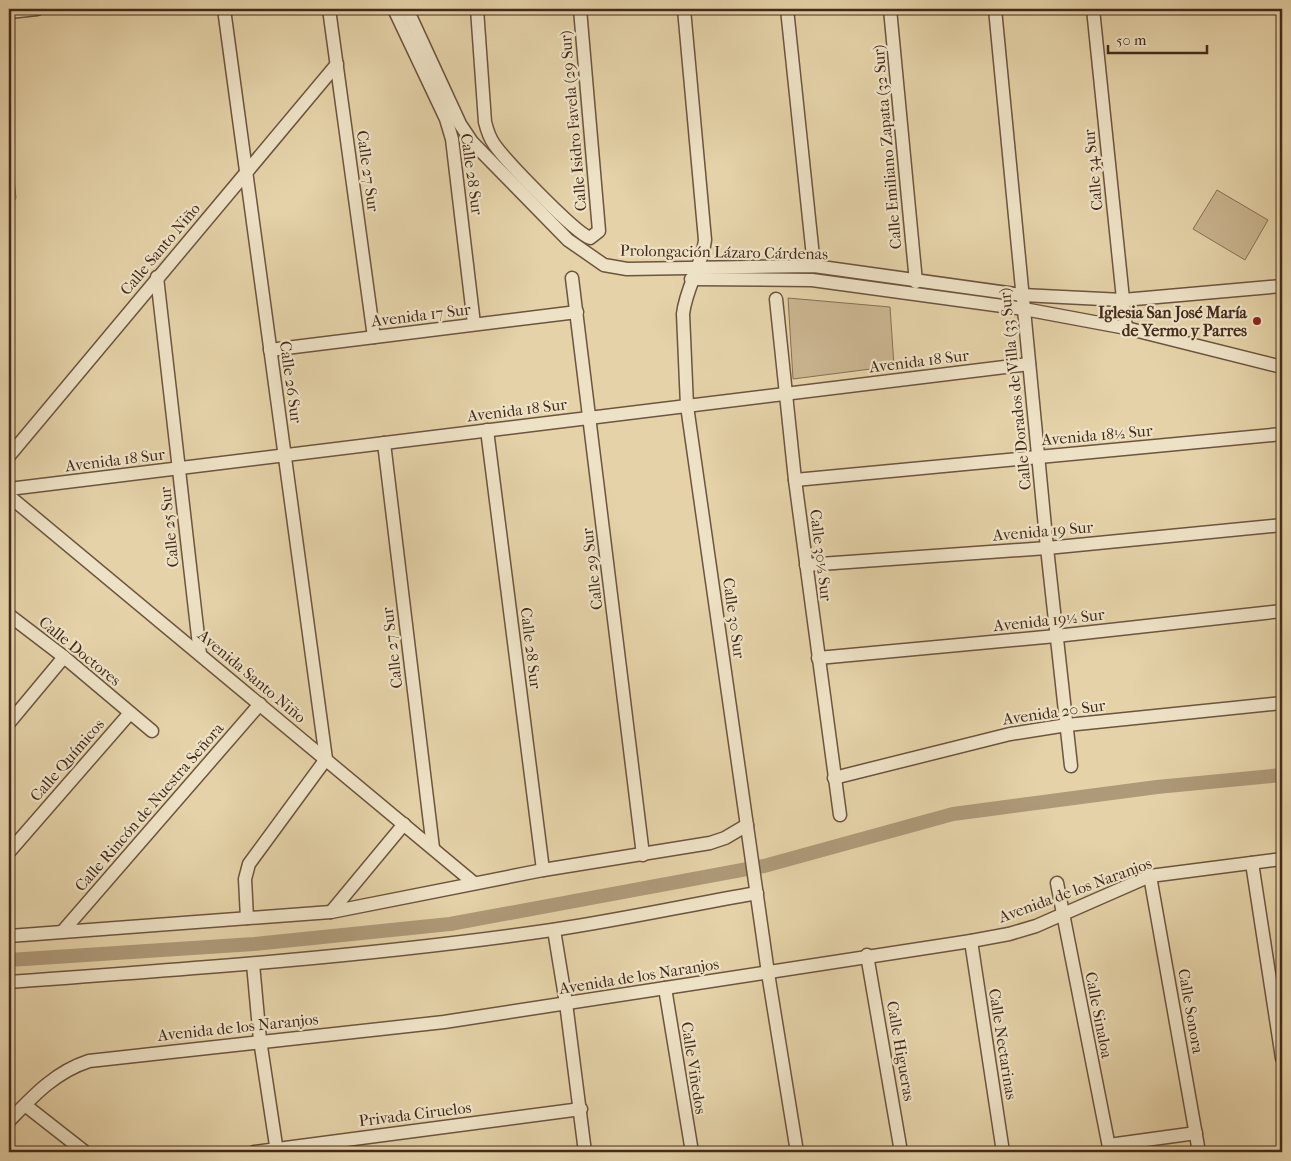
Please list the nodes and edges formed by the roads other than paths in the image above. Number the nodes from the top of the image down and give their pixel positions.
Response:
1 (37, 9) edge
2 (224, 9) edge
3 (329, 9) edge
4 (394, 9) edge
5 (407, 9) edge
6 (477, 9) edge
7 (580, 9) edge
8 (684, 9) edge
9 (787, 9) edge
10 (890, 9) edge
11 (994, 9) edge
12 (1093, 9) edge
13 (9, 12) edge
14 (337, 64) junction
15 (246, 170) junction
16 (814, 266) junction
17 (694, 274) junction
18 (157, 277) junction
19 (572, 278) dead end
20 (916, 282) junction
21 (1282, 286) edge
22 (1022, 295) junction
23 (776, 299) dead end
24 (1123, 300) junction
25 (1024, 309) junction
26 (576, 312) junction
27 (474, 324) junction
28 (1126, 328) junction
29 (374, 337) junction
30 (270, 350) junction
31 (1029, 364) junction
32 (1282, 367) edge
33 (787, 394) junction
34 (687, 406) junction
35 (590, 418) junction
36 (486, 430) junction
37 (1282, 434) edge
38 (384, 443) junction
39 (285, 455) junction
40 (9, 456) edge
41 (1038, 457) junction
42 (179, 468) junction
43 (795, 480) junction
44 (9, 489) edge
45 (9, 496) edge
46 (1282, 524) edge
47 (1047, 548) junction
48 (806, 565) junction
49 (1282, 611) edge
50 (9, 615) edge
51 (1056, 636) junction
52 (200, 654) junction
53 (64, 658) junction
54 (818, 658) junction
55 (1282, 703) edge
56 (260, 704) junction
57 (130, 713) junction
58 (9, 723) edge
59 (1066, 725) junction
60 (152, 731) dead end
61 (326, 759) junction
62 (1071, 766) dead end
63 (834, 778) junction
64 (840, 815) dead end
65 (404, 824) junction
66 (747, 825) junction
67 (433, 848) junction
68 (9, 852) edge
69 (643, 855) junction
70 (1282, 859) edge
71 (1252, 863) junction
72 (543, 870) junction
73 (1150, 876) junction
74 (474, 882) junction
75 (1057, 884) dead end
76 (756, 886) junction
77 (332, 912) junction
78 (1062, 913) junction
79 (246, 918) junction
80 (554, 930) junction
81 (63, 931) junction
82 (9, 936) edge
83 (971, 941) junction
84 (867, 956) junction
85 (253, 964) junction
86 (768, 973) junction
87 (1276, 974) edge
88 (9, 982) edge
89 (665, 988) junction
90 (566, 1003) junction
91 (260, 1040) junction
92 (1282, 1058) edge
93 (24, 1105) junction
94 (581, 1109) junction
95 (9, 1121) edge
96 (1196, 1133) junction
97 (1109, 1149) edge
98 (277, 1150) edge
99 (85, 1152) edge
100 (254, 1152) edge
101 (585, 1152) edge
102 (692, 1152) edge
103 (797, 1152) edge
104 (901, 1152) edge
105 (1003, 1152) edge
106 (1199, 1152) edge

1 - 13 street
2 - 15 street, Calle 26 Sur
3 - 14 street, Calle 27 Sur
4 - 27 street, Calle 28 Sur
5 - 17 street, Prolongación Lázaro Cárdenas
6 - 7 street, Calle Isidro Favela (29 Sur)
8 - 17 street, Calle 30 Sur
9 - 16 street
10 - 20 street, Calle Emiliano Zapata (32 Sur)
11 - 22 street, Calle Dorados de Villa (33 Sur)
12 - 24 street, Calle 34 Sur
14 - 15 street, Calle Santo Niño
14 - 29 street, Calle 27 Sur
15 - 18 street, Calle Santo Niño
15 - 30 street, Calle 26 Sur
16 - 17 street, Prolongación Lázaro Cárdenas
16 - 20 street, Prolongación Lázaro Cárdenas
17 - 25 street, Prolongación Lázaro Cárdenas
17 - 34 street, Calle 30 Sur
18 - 40 street, Calle Santo Niño
18 - 42 street, Calle 25 Sur
19 - 26 street, Calle 29 Sur
20 - 22 street, Prolongación Lázaro Cárdenas
21 - 24 street, Prolongación Lázaro Cárdenas
22 - 24 street, Prolongación Lázaro Cárdenas
22 - 25 street, Calle Dorados de Villa (33 Sur)
23 - 33 street, Calle 30½ Sur
24 - 28 street, Calle 34 Sur
25 - 28 street, Prolongación Lázaro Cárdenas
25 - 31 street, Calle Dorados de Villa (33 Sur)
26 - 27 street, Avenida 17 Sur
26 - 35 street, Calle 29 Sur
27 - 29 street, Avenida 17 Sur
28 - 32 street, Prolongación Lázaro Cárdenas
29 - 30 street, Avenida 17 Sur
30 - 39 street, Calle 26 Sur
31 - 33 street, Avenida 18 Sur
31 - 41 street, Calle Dorados de Villa (33 Sur)
33 - 34 street, Avenida 18 Sur
33 - 43 street, Calle 30½ Sur
34 - 35 street, Avenida 18 Sur
34 - 66 street, Calle 30 Sur
35 - 36 street, Avenida 18 Sur
35 - 69 street, Calle 29 Sur
36 - 38 street, Avenida 18 Sur
36 - 72 street, Calle 28 Sur
37 - 41 street, Avenida 18½ Sur
38 - 39 street, Avenida 18 Sur
38 - 67 street, Calle 27 Sur
39 - 42 street, Avenida 18 Sur
39 - 61 street, Calle 26 Sur
41 - 43 street, Avenida 18½ Sur
41 - 47 street, Calle Dorados de Villa (33 Sur)
42 - 44 street, Avenida 18 Sur
42 - 52 street, Calle 25 Sur
43 - 48 street, Calle 30½ Sur
45 - 52 street, Avenida Santo Niño
46 - 47 street, Avenida 19 Sur
47 - 48 street, Avenida 19 Sur
47 - 51 street, Calle Dorados de Villa (33 Sur)
48 - 54 street, Calle 30½ Sur
49 - 51 street, Avenida 19½ Sur
50 - 53 street, Calle Doctores
51 - 54 street, Avenida 19½ Sur
51 - 59 street, Calle Dorados de Villa (33 Sur)
52 - 56 street, Avenida Santo Niño
53 - 57 street, Calle Doctores
53 - 58 street
54 - 63 street, Calle 30½ Sur
55 - 59 street, Avenida 20 Sur
56 - 61 street, Avenida Santo Niño
56 - 81 street, Calle Rincón de Nuestra Señora
57 - 60 street, Calle Doctores
57 - 68 street, Calle Químicos
59 - 62 street, Calle Dorados de Villa (33 Sur)
59 - 63 street, Avenida 20 Sur
61 - 65 street, Avenida Santo Niño
61 - 79 street
63 - 64 street, Calle 30½ Sur
65 - 67 street, Avenida Santo Niño
65 - 77 street
66 - 69 street
66 - 76 street, Calle 30 Sur
67 - 74 street, Avenida Santo Niño
69 - 72 street
70 - 71 street, Avenida de los Naranjos
71 - 73 street, Avenida de los Naranjos
71 - 87 street
72 - 74 street
73 - 78 street, Avenida de los Naranjos
73 - 96 street, Calle Sonora
74 - 77 street
75 - 78 street, Calle Sinaloa
76 - 80 street
76 - 86 street, Calle 30 Sur
77 - 79 street
78 - 83 street, Avenida de los Naranjos
78 - 97 street, Calle Sinaloa
79 - 81 street
80 - 85 street
80 - 90 street
81 - 82 street
83 - 84 street, Avenida de los Naranjos
83 - 105 street, Calle Nectarinas
84 - 86 street, Avenida de los Naranjos
84 - 104 street, Calle Higueras
85 - 88 street
85 - 91 street
86 - 89 street, Avenida de los Naranjos
86 - 103 street, Calle 30 Sur
87 - 92 street
89 - 90 street, Avenida de los Naranjos
89 - 102 street, Calle Viñedos
90 - 91 street, Avenida de los Naranjos
90 - 94 street
91 - 93 street, Avenida de los Naranjos
91 - 98 street
93 - 95 street, Avenida de los Naranjos
93 - 99 street
94 - 98 street, Privada Ciruelos
94 - 101 street
96 - 97 street
96 - 106 street, Calle Sonora
98 - 100 street, Privada Ciruelos

